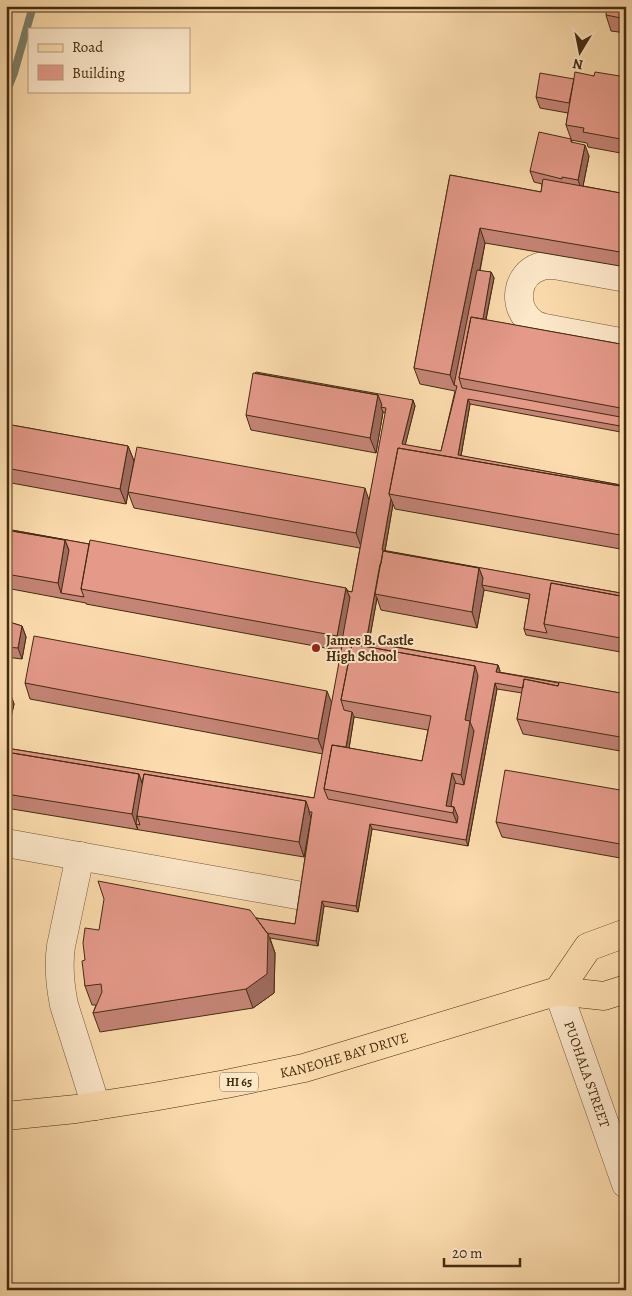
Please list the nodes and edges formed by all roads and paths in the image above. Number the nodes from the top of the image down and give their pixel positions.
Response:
1 (626, 278) edge
2 (626, 343) edge
3 (6, 843) edge
4 (80, 856) junction
5 (297, 895) edge
6 (626, 933) edge
7 (626, 989) edge
8 (558, 991) junction
9 (96, 1106) junction
10 (6, 1116) edge
11 (626, 1184) edge

1 - 2 street
3 - 4 street
4 - 5 street
4 - 9 street
6 - 8 main road
7 - 8 main road, KANEOHE BAY DRIVE / HI 65
8 - 9 main road, KANEOHE BAY DRIVE / HI 65
8 - 11 street, PUOHALA STREET
9 - 10 main road, KANEOHE BAY DRIVE / HI 65

